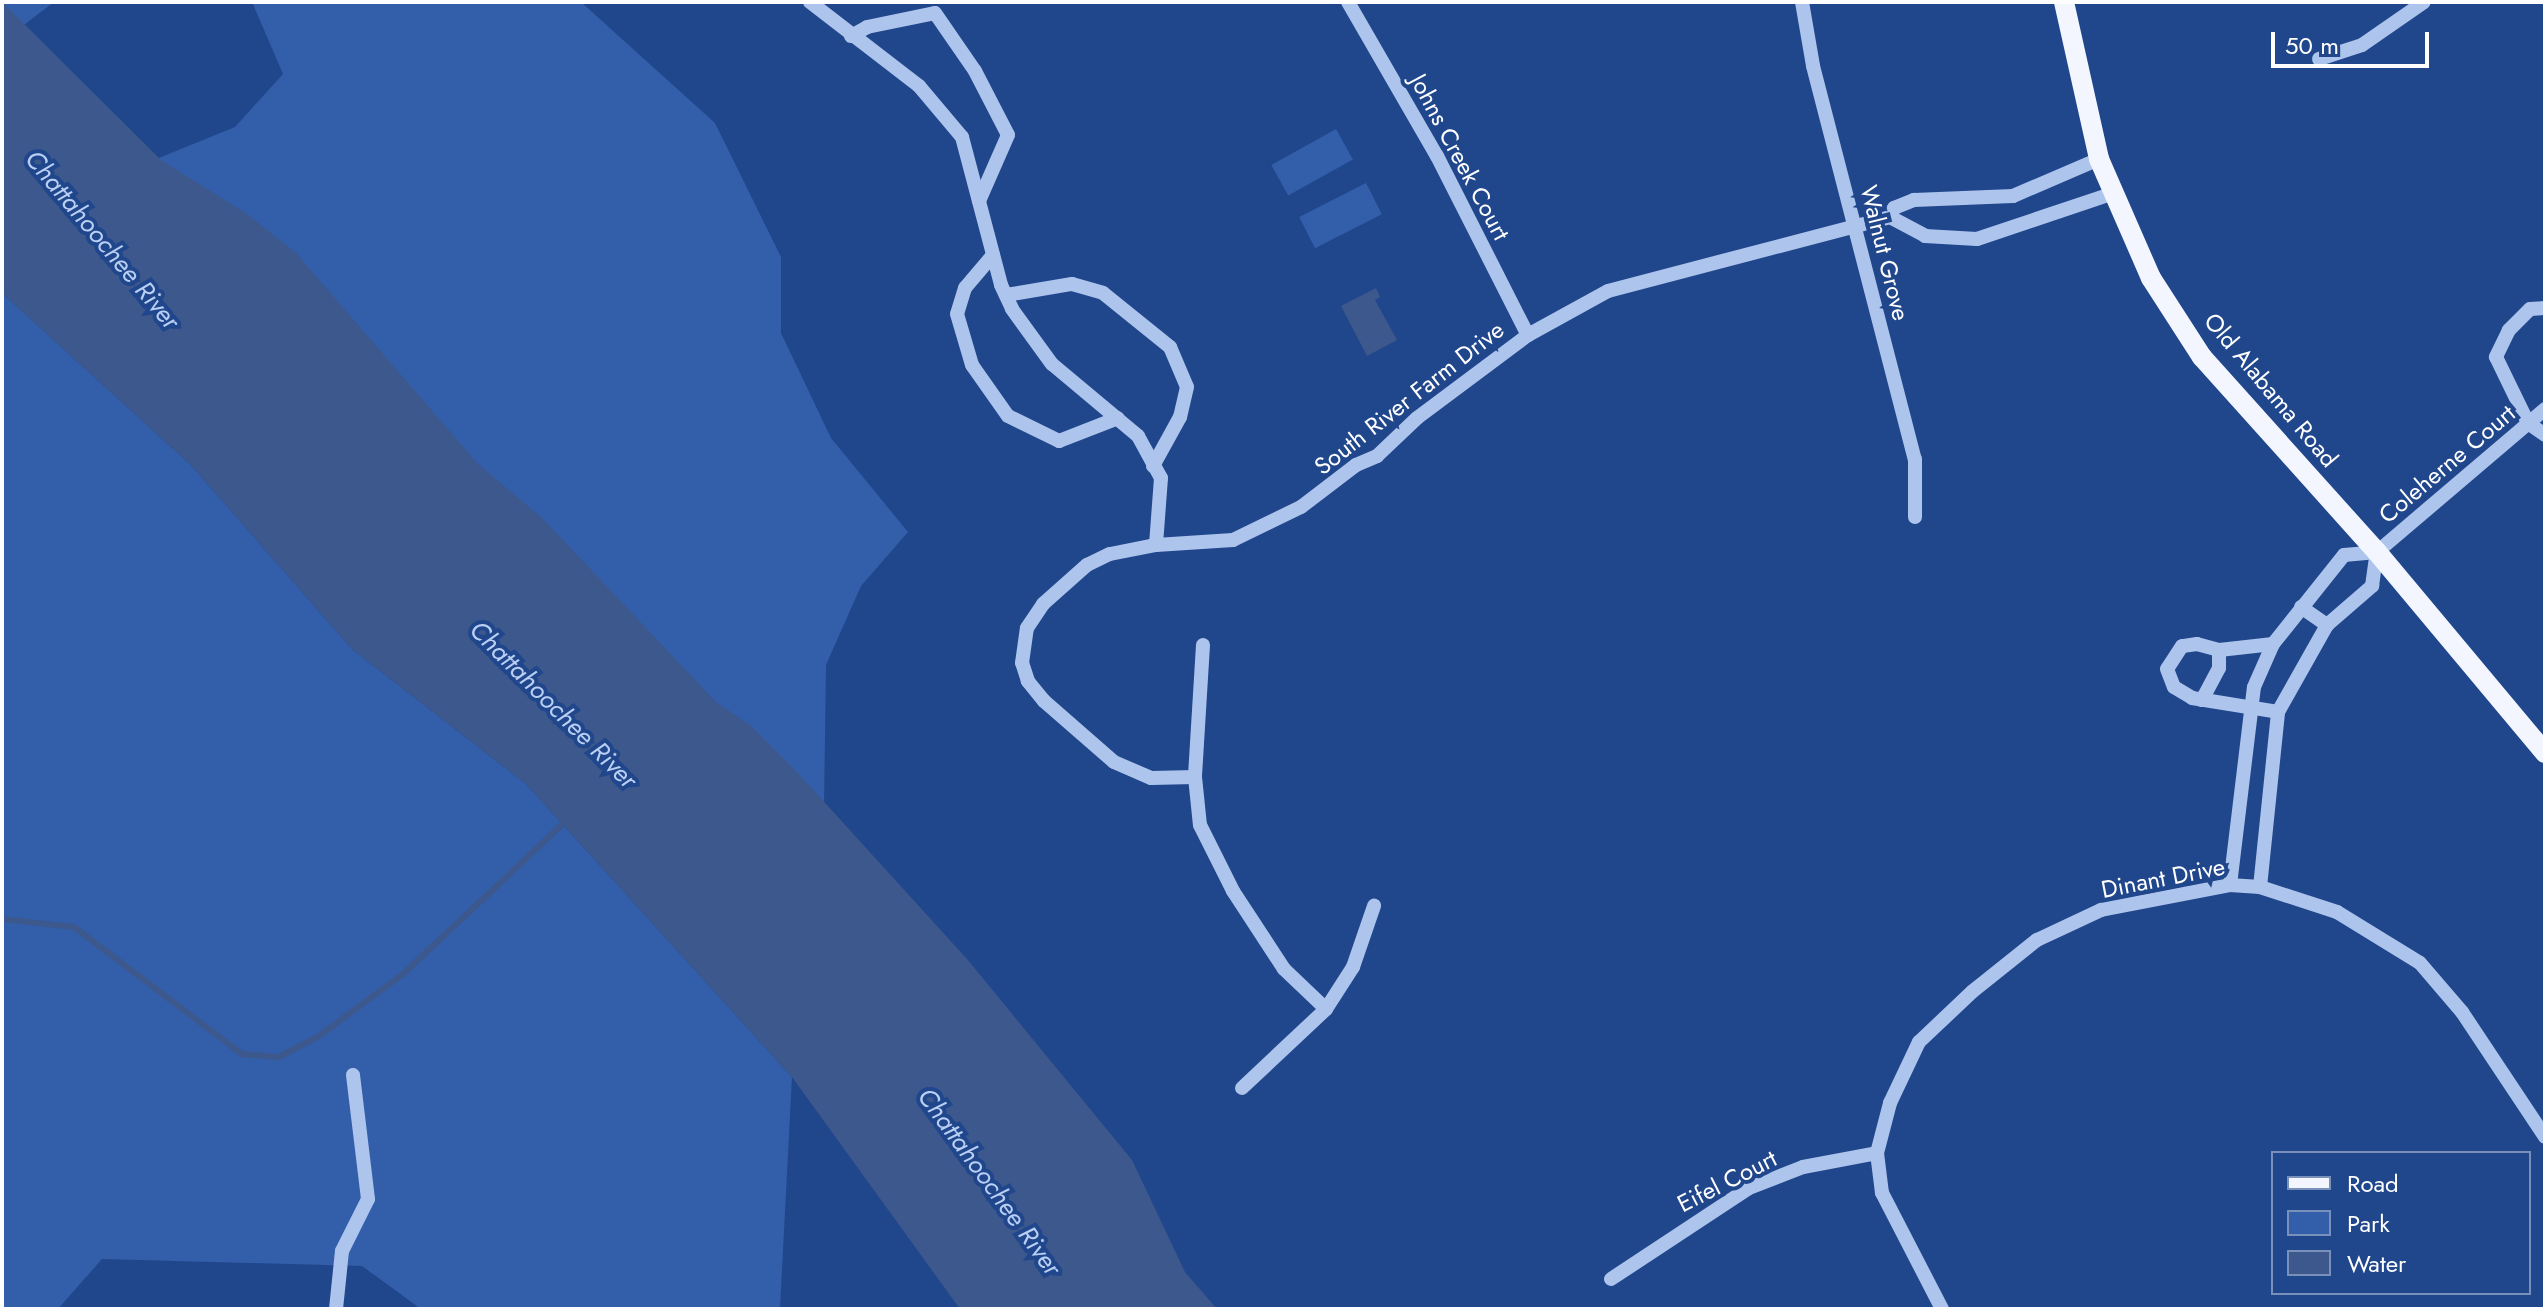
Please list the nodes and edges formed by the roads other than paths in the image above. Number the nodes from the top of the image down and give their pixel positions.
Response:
1 (810, 2) edge
2 (1348, 2) edge
3 (1802, 2) edge
4 (2064, 2) edge
5 (2424, 2) edge
6 (851, 36) junction
7 (2319, 59) dead end
8 (2099, 159) junction
9 (2111, 194) junction
10 (979, 201) junction
11 (1890, 217) junction
12 (1855, 226) junction
13 (993, 255) junction
14 (1006, 295) junction
15 (2545, 308) edge
16 (1528, 335) junction
17 (2545, 409) edge
18 (1118, 418) junction
19 (2528, 423) junction
20 (2545, 435) edge
21 (1153, 466) junction
22 (1915, 517) dead end
23 (1156, 545) junction
24 (2377, 552) junction
25 (2301, 607) junction
26 (2327, 625) junction
27 (2273, 644) junction
28 (1203, 645) dead end
29 (2219, 650) junction
30 (2202, 700) junction
31 (2250, 711) junction
32 (2278, 712) junction
33 (2545, 753) edge
34 (1195, 777) junction
35 (2230, 885) junction
36 (2260, 887) junction
37 (1374, 906) dead end
38 (1326, 1009) junction
39 (353, 1075) dead end
40 (1242, 1088) dead end
41 (2545, 1137) edge
42 (1877, 1153) junction
43 (1611, 1279) dead end
44 (336, 1309) edge
45 (1942, 1309) edge

1 - 6 street
2 - 16 street, Johns Creek Court
3 - 12 street, Walnut Grove
4 - 8 main road, Old Alabama Road
5 - 7 street
6 - 10 street
6 - 10 street
8 - 9 main road, Old Alabama Road
8 - 11 street, South River Farm Drive
9 - 11 street
9 - 24 main road, Old Alabama Road
10 - 13 street
11 - 12 street, South River Farm Drive
12 - 16 street, South River Farm Drive
12 - 22 street, Walnut Grove
13 - 14 street
13 - 18 street
14 - 18 street
14 - 21 street
15 - 19 street
16 - 23 street, South River Farm Drive
17 - 19 street, Coleherne Court
18 - 21 street
19 - 20 street
19 - 24 street, Coleherne Court
21 - 23 street
23 - 34 street, South River Farm Drive
24 - 25 street
24 - 26 street
24 - 33 main road, Old Alabama Road
25 - 26 street
25 - 27 street
26 - 32 street
27 - 29 street
27 - 31 street
28 - 34 street
29 - 30 street
29 - 30 street
30 - 31 street
31 - 32 street
31 - 35 street
32 - 36 street
34 - 38 street
35 - 36 street, Dinant Drive
35 - 42 street, Dinant Drive
36 - 41 street, Dinant Drive
37 - 38 street
38 - 40 street
39 - 44 street
42 - 43 street, Eifel Court
42 - 45 street, Dinant Drive

